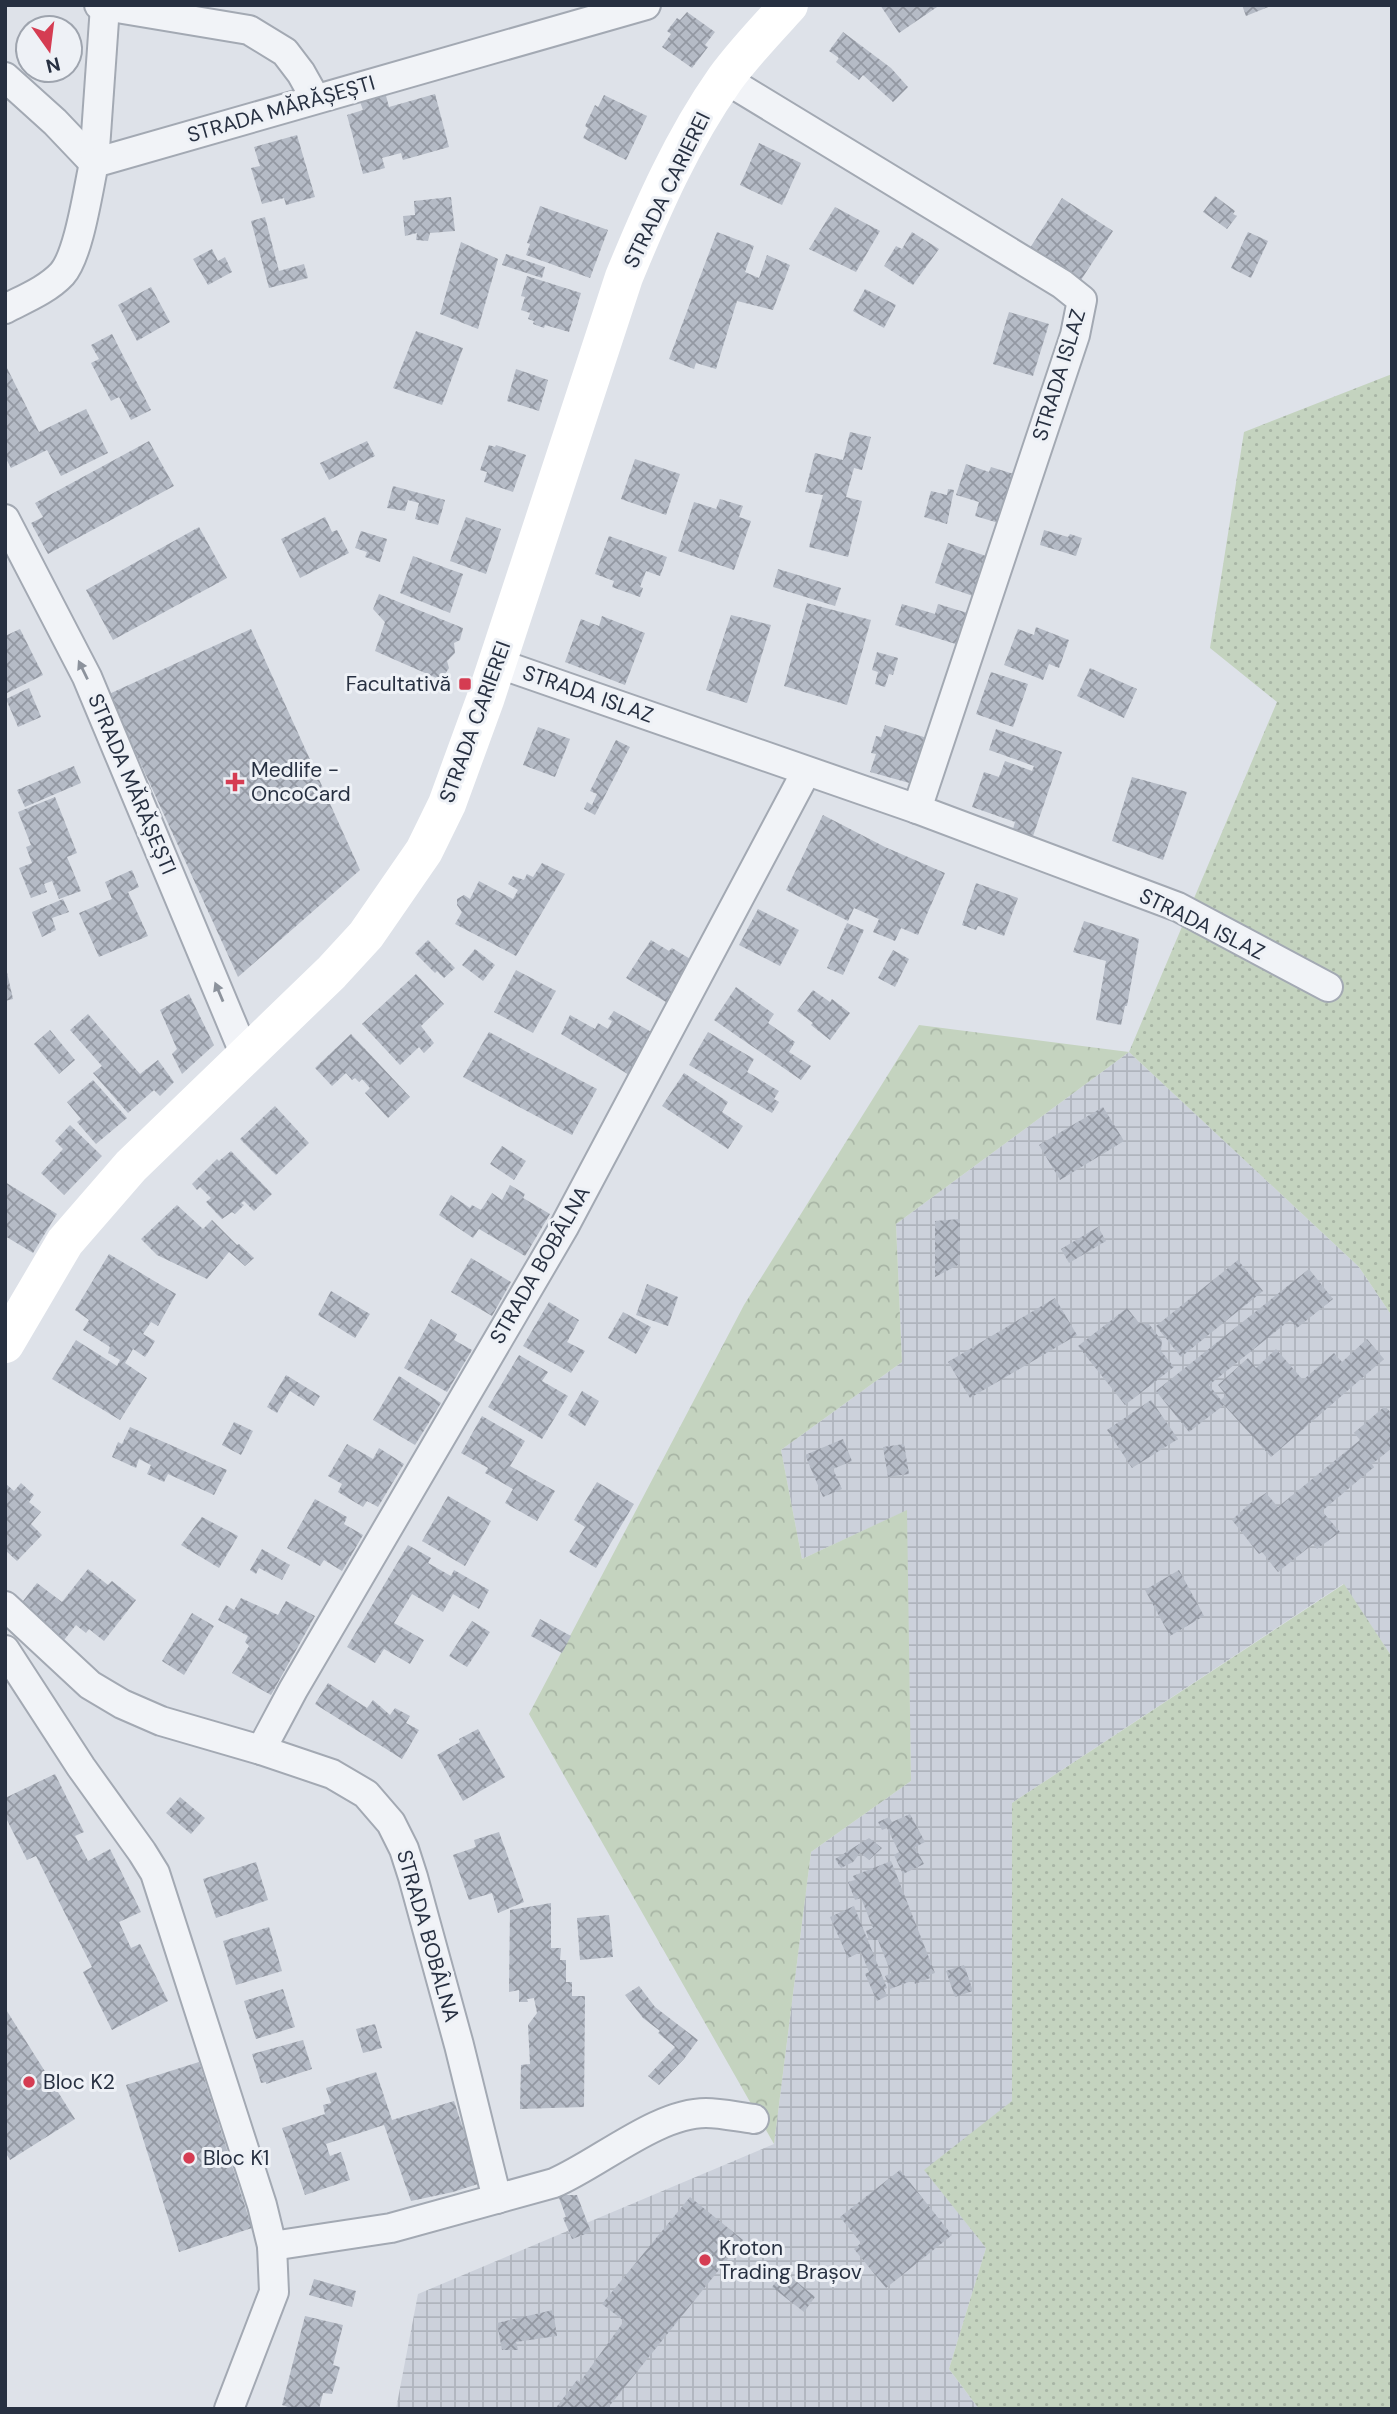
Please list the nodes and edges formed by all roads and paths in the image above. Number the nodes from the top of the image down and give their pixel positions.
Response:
1 (99, 5) edge
2 (646, 5) edge
3 (789, 5) edge
4 (105, 6) edge
5 (5, 77) edge
6 (725, 79) junction
7 (315, 98) junction
8 (94, 163) junction
9 (5, 309) edge
10 (5, 519) edge
11 (497, 663) junction
12 (806, 772) junction
13 (917, 809) junction
14 (1328, 987) dead end
15 (245, 1055) junction
16 (5, 1344) edge
17 (5, 1606) edge
18 (5, 1650) edge
19 (261, 1750) junction
20 (754, 2119) dead end
21 (497, 2199) junction
22 (272, 2246) junction
23 (229, 2409) edge

1 - 4 street
2 - 7 street, STRADA MĂRĂȘEȘTI
3 - 6 street, STRADA CARIEREI
4 - 7 street
4 - 8 street
5 - 8 street
6 - 11 street, STRADA CARIEREI
6 - 13 street, STRADA ISLAZ
7 - 8 street, STRADA MĂRĂȘEȘTI
8 - 9 street
15 -> 10 street, STRADA MĂRĂȘEȘTI
11 - 12 street, STRADA ISLAZ
11 - 15 street, STRADA CARIEREI
12 - 13 street, STRADA ISLAZ
12 - 19 street, STRADA BOBÂLNA
13 - 14 street, STRADA ISLAZ
15 - 16 street, STRADA CARIEREI
17 - 19 street, STRADA BOBÂLNA
18 - 22 street
19 - 21 street, STRADA BOBÂLNA
20 - 21 street
21 - 22 street
22 - 23 street

